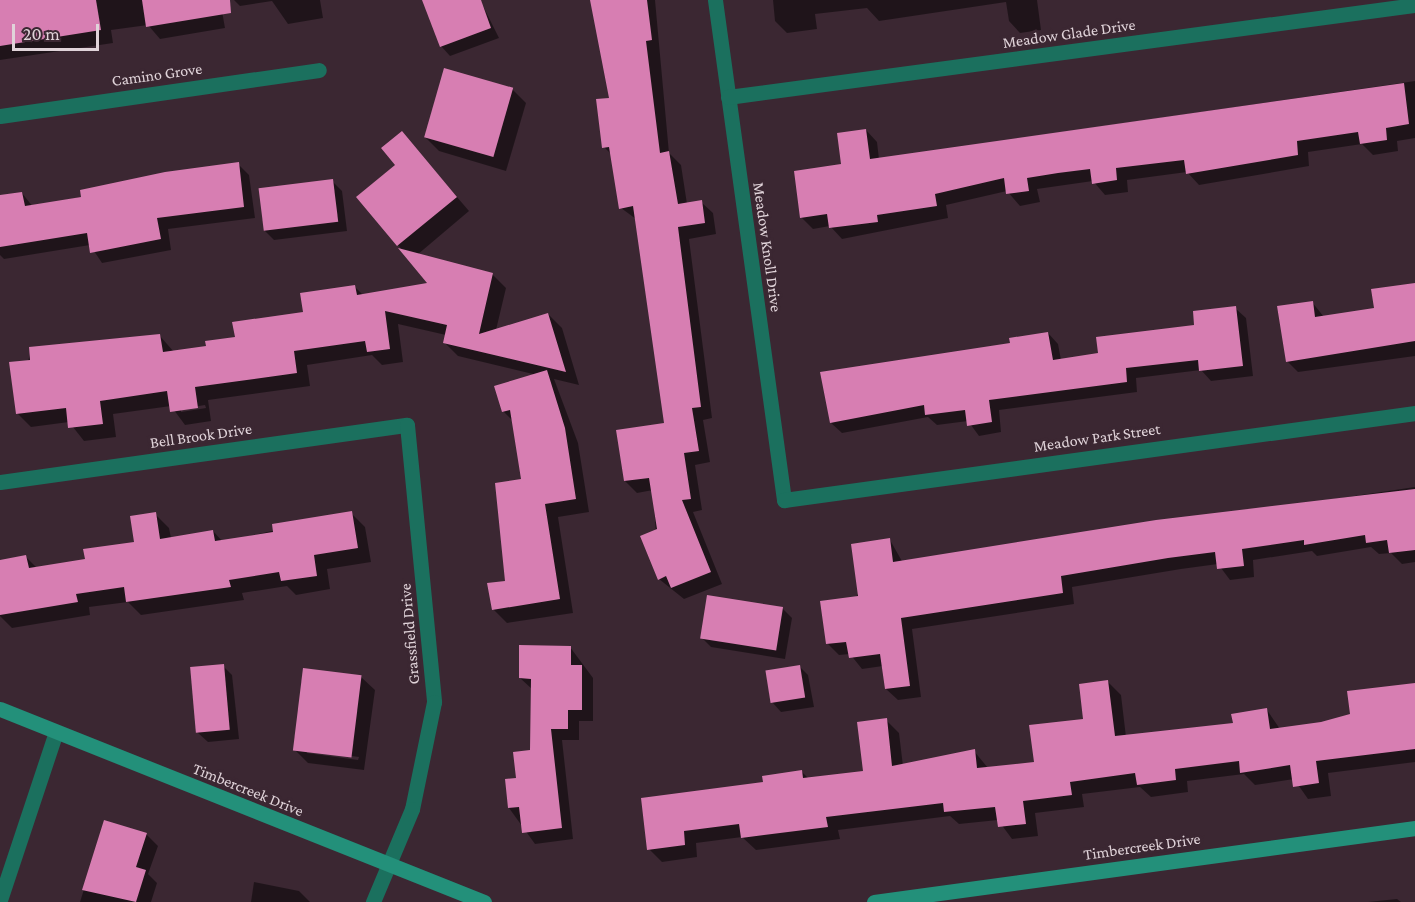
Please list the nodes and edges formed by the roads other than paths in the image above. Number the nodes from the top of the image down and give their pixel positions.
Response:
1 (714, 0) edge
2 (1415, 5) edge
3 (319, 70) dead end
4 (728, 97) junction
5 (0, 116) edge
6 (1415, 413) edge
7 (406, 425) joint
8 (0, 482) edge
9 (784, 500) joint
10 (0, 709) edge
11 (56, 732) junction
12 (1415, 828) edge
13 (388, 866) junction
14 (0, 900) edge
15 (373, 902) edge
16 (484, 902) edge
17 (874, 902) edge

1 - 4 street, Meadow Knoll Drive
2 - 4 street, Meadow Glade Drive
3 - 5 street, Camino Grove
4 - 9 street, Meadow Knoll Drive
6 - 9 street, Meadow Park Street
7 - 8 street, Bell Brook Drive
7 - 13 street, Grassfield Drive
10 - 11 street, Timbercreek Drive
11 - 13 street, Timbercreek Drive
11 - 14 street
12 - 17 street, Timbercreek Drive
13 - 15 street, Grassfield Drive
13 - 16 street, Timbercreek Drive

